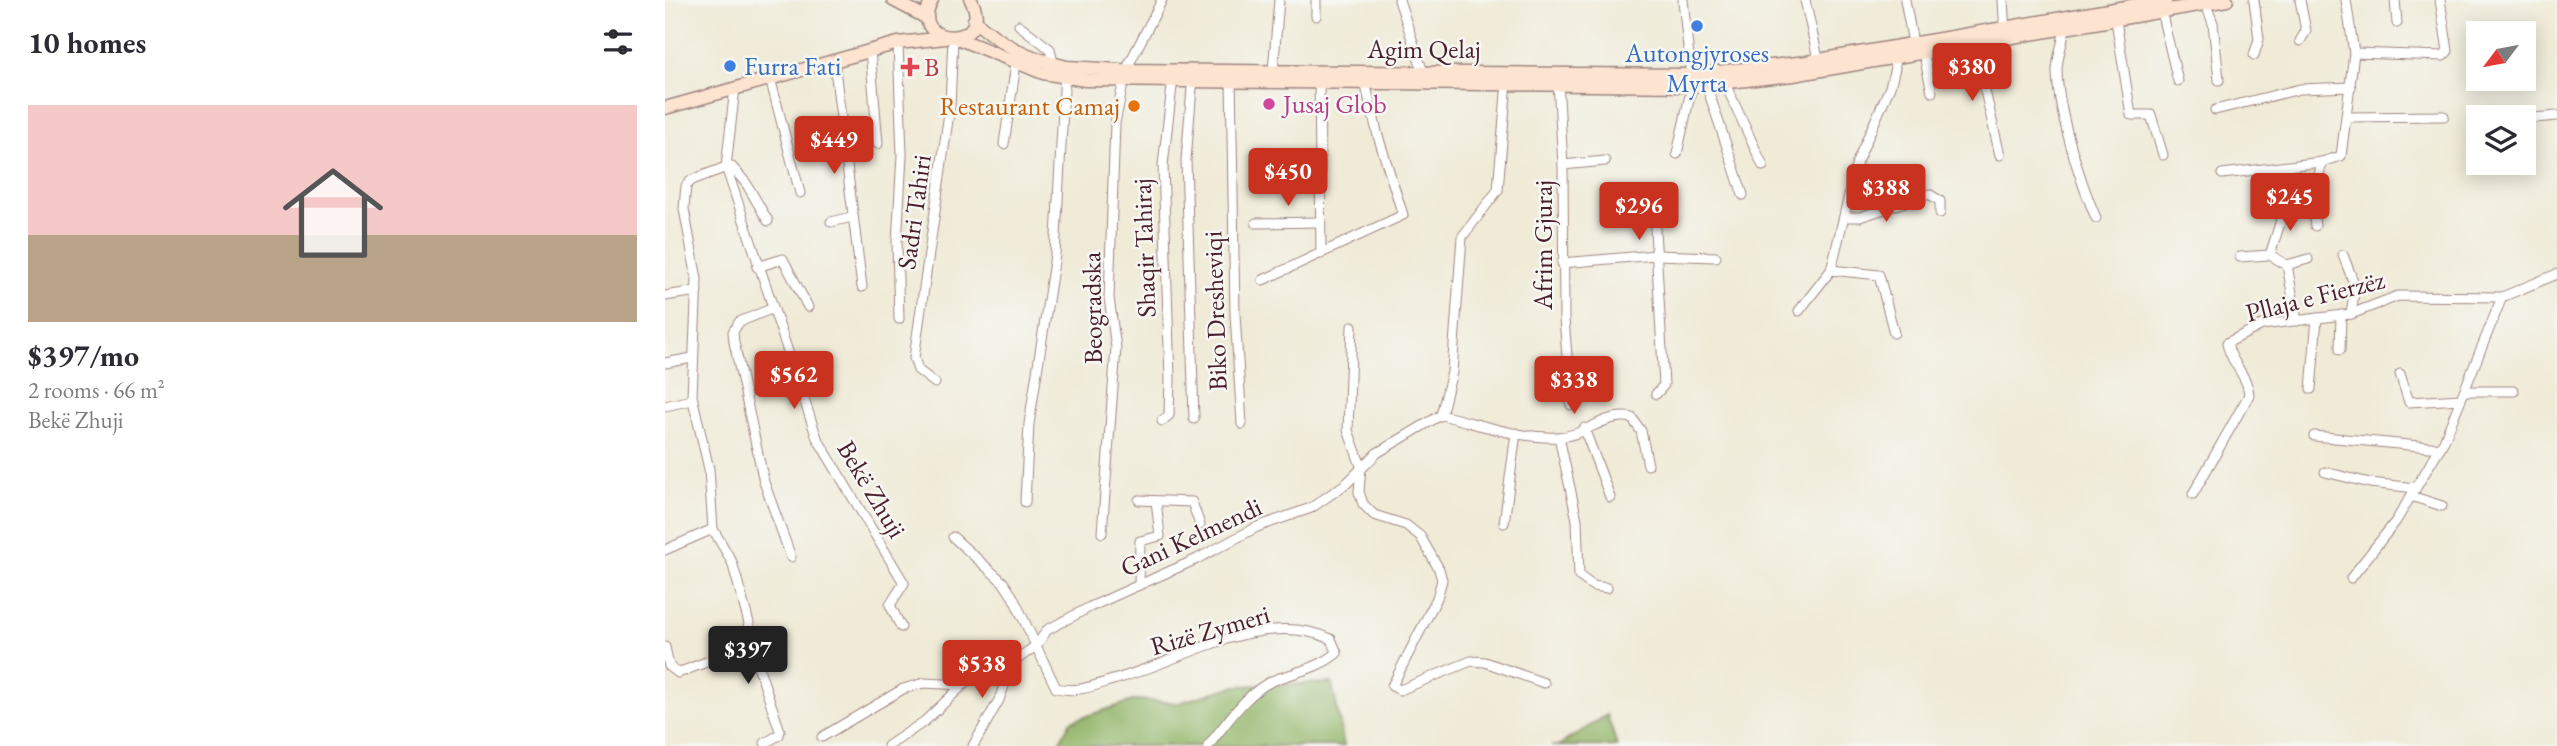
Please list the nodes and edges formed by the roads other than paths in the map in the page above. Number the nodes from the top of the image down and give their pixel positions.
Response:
1 (893, 0) edge
2 (932, 0) edge
3 (971, 0) edge
4 (1162, 0) edge
5 (1279, 0) edge
6 (1316, 0) edge
7 (1399, 0) edge
8 (1683, 0) edge
9 (1805, 0) edge
10 (1905, 0) edge
11 (2003, 0) edge
12 (2227, 0) edge
13 (2254, 0) edge
14 (2300, 0) edge
15 (2346, 0) edge
16 (2395, 0) edge
17 (2440, 0) edge
18 (2204, 2) edge
19 (2164, 5) edge
20 (2119, 9) edge
21 (1316, 16) dead end
22 (928, 20) junction
23 (974, 20) junction
24 (2065, 22) junction
25 (2397, 23) dead end
26 (1019, 24) dead end
27 (2005, 33) junction
28 (952, 38) junction
29 (1966, 39) junction
30 (2300, 41) dead end
31 (898, 43) junction
32 (1918, 47) junction
33 (870, 50) junction
34 (1893, 52) junction
35 (2354, 53) junction
36 (2254, 55) dead end
37 (834, 61) junction
38 (1016, 64) junction
39 (1819, 64) junction
40 (1061, 69) junction
41 (1273, 71) junction
42 (1124, 76) junction
43 (1174, 76) junction
44 (1193, 76) junction
45 (1231, 76) junction
46 (1319, 77) junction
47 (1425, 77) junction
48 (1723, 77) junction
49 (770, 78) junction
50 (1507, 78) junction
51 (1558, 79) junction
52 (1691, 80) junction
53 (2219, 80) dead end
54 (2178, 81) dead end
55 (1365, 82) junction
56 (1706, 84) junction
57 (2351, 87) junction
58 (735, 88) junction
59 (1932, 93) dead end
60 (665, 108) edge
61 (2215, 110) dead end
62 (2444, 116) dead end
63 (2557, 116) edge
64 (2347, 117) junction
65 (2536, 118) edge
66 (878, 144) dead end
67 (1004, 144) dead end
68 (1677, 154) dead end
69 (2000, 155) dead end
70 (2163, 155) dead end
71 (1605, 161) dead end
72 (2322, 162) junction
73 (1563, 165) junction
74 (1763, 166) dead end
75 (726, 167) junction
76 (2222, 174) dead end
77 (800, 193) dead end
78 (1653, 195) dead end
79 (1743, 195) dead end
80 (2312, 203) junction
81 (1940, 213) dead end
82 (852, 217) junction
83 (1844, 217) junction
84 (2096, 218) dead end
85 (768, 221) dead end
86 (831, 222) dead end
87 (1320, 222) junction
88 (1256, 223) dead end
89 (2315, 226) dead end
90 (1321, 254) junction
91 (2343, 254) dead end
92 (2270, 255) junction
93 (1656, 256) junction
94 (1716, 257) dead end
95 (2240, 257) dead end
96 (2308, 259) dead end
97 (1562, 262) junction
98 (2287, 265) junction
99 (757, 267) junction
100 (1831, 270) junction
101 (2557, 274) edge
102 (1263, 279) dead end
103 (862, 287) dead end
104 (697, 291) junction
105 (665, 296) edge
106 (2502, 297) junction
107 (808, 307) dead end
108 (771, 309) junction
109 (1799, 311) dead end
110 (2351, 314) junction
111 (2341, 315) junction
112 (2317, 318) junction
113 (899, 319) dead end
114 (2297, 321) junction
115 (1352, 326) dead end
116 (1894, 332) dead end
117 (2340, 350) dead end
118 (692, 358) junction
119 (665, 363) edge
120 (2400, 374) dead end
121 (935, 383) dead end
122 (2311, 389) dead end
123 (2514, 391) dead end
124 (1656, 394) dead end
125 (2463, 395) junction
126 (692, 400) junction
127 (1571, 405) dead end
128 (665, 406) edge
129 (1441, 415) junction
130 (1194, 419) dead end
131 (1161, 421) dead end
132 (1242, 424) dead end
133 (1584, 428) junction
134 (1516, 433) junction
135 (2314, 436) dead end
136 (1559, 437) junction
137 (2440, 448) junction
138 (1648, 465) dead end
139 (1361, 467) junction
140 (2325, 472) dead end
141 (2413, 492) junction
142 (2193, 494) dead end
143 (1610, 497) dead end
144 (1139, 500) dead end
145 (1156, 501) junction
146 (1025, 502) dead end
147 (2442, 506) dead end
148 (1504, 523) dead end
149 (1200, 525) dead end
150 (713, 529) junction
151 (1101, 533) dead end
152 (953, 537) dead end
153 (665, 550) edge
154 (791, 557) dead end
155 (2351, 578) dead end
156 (1139, 584) junction
157 (1607, 588) dead end
158 (901, 627) dead end
159 (747, 633) junction
160 (1037, 645) junction
161 (665, 647) edge
162 (1011, 663) junction
163 (1544, 683) dead end
164 (963, 685) junction
165 (822, 737) dead end
166 (765, 743) dead end
167 (888, 746) edge
168 (973, 746) edge
169 (1208, 746) edge

1 - 22 main road
2 - 22 main road
3 - 23 main road
4 - 42 street
5 - 41 street
6 - 21 street
7 - 47 street
8 - 52 street
9 - 39 street
10 - 32 street
11 - 27 street
12 - 18 main road, Agim Qelaj
13 - 36 street
14 - 30 street
15 - 35 street
16 - 25 street
17 - 35 street
18 - 19 main road, Agim Qelaj
18 - 53 street
19 - 20 main road, Agim Qelaj
19 - 54 street
20 - 24 main road, Agim Qelaj
20 - 70 street
22 - 28 main road
22 - 31 main road
23 - 28 main road
23 - 40 main road, Agim Qelaj
24 - 27 main road, Agim Qelaj
24 - 84 street
26 - 40 street
27 - 29 main road, Agim Qelaj
28 - 31 main road
28 - 38 main road, Agim Qelaj
28 - 121 street, Sadri Tahiri
29 - 32 main road, Agim Qelaj
29 - 69 street
31 - 33 main road
31 - 113 street
32 - 34 main road, Agim Qelaj
32 - 59 street
33 - 37 main road
33 - 66 street
34 - 39 main road, Agim Qelaj
34 - 83 street
35 - 57 street
37 - 49 main road
37 - 82 street
38 - 40 main road, Agim Qelaj
38 - 67 street
39 - 48 main road, Agim Qelaj
40 - 42 main road, Agim Qelaj
40 - 146 street
41 - 45 main road, Agim Qelaj
41 - 46 main road, Agim Qelaj
42 - 43 main road, Agim Qelaj
42 - 151 street, Beogradska
43 - 44 main road, Agim Qelaj
43 - 131 street, Shaqir Tahiraj
44 - 45 main road, Agim Qelaj
44 - 130 street
45 - 46 main road, Agim Qelaj
45 - 132 street, Biko Dresheviqi
46 - 47 main road, Agim Qelaj
46 - 55 main road, Agim Qelaj
46 - 87 street
47 - 50 main road, Agim Qelaj
47 - 55 main road, Agim Qelaj
48 - 52 main road, Agim Qelaj
48 - 56 main road, Agim Qelaj
48 - 74 street
49 - 58 main road
49 - 77 street
50 - 51 main road, Agim Qelaj
50 - 129 street
51 - 52 main road, Agim Qelaj
51 - 73 street, Afrim Gjuraj
52 - 56 main road, Agim Qelaj
52 - 68 street
55 - 90 street, Agim Qelaj
56 - 79 street
57 - 61 street
57 - 64 street
58 - 60 main road
58 - 75 street, Bekë Zhuji
62 - 64 street
63 - 65 street
64 - 72 street
71 - 73 street
72 - 76 street
72 - 80 street
73 - 97 street, Afrim Gjuraj
75 - 85 street
75 - 99 street, Bekë Zhuji
75 - 104 street
78 - 93 street
80 - 89 street
80 - 92 street
81 - 83 street
82 - 86 street
82 - 103 street
83 - 100 street
87 - 88 street
87 - 90 street
90 - 102 street, Agim Qelaj
91 - 110 street
92 - 95 street
92 - 98 street
93 - 94 street
93 - 97 street
93 - 124 street
96 - 98 street
97 - 127 street, Afrim Gjuraj
98 - 114 street
99 - 107 street
99 - 108 street, Bekë Zhuji
100 - 109 street
100 - 116 street
101 - 106 street
104 - 105 street
104 - 118 street
106 - 110 street, Pllaja e Fierzëz
106 - 125 street
108 - 154 street
108 - 158 street, Bekë Zhuji
110 - 111 street, Pllaja e Fierzëz
111 - 112 street, Pllaja e Fierzëz
111 - 117 street
112 - 114 street, Pllaja e Fierzëz
112 - 122 street
114 - 142 street, Pllaja e Fierzëz
115 - 139 street
118 - 119 street
118 - 126 street
120 - 125 street
123 - 125 street
125 - 137 street
126 - 128 street
126 - 150 street
129 - 134 street
129 - 139 street, Gani Kelmendi
133 - 136 street
133 - 138 street
133 - 143 street
134 - 136 street
134 - 148 street
135 - 137 street
136 - 157 street
137 - 141 street
139 - 156 street, Gani Kelmendi
139 - 163 street
140 - 141 street
141 - 147 street
141 - 155 street
144 - 145 street
145 - 149 street
145 - 156 street
150 - 153 street
150 - 159 street
152 - 160 street
156 - 160 street, Gani Kelmendi
159 - 161 street
159 - 166 street
160 - 162 street, Gani Kelmendi
160 - 169 street, Rizë Zymeri
162 - 164 street, Gani Kelmendi
162 - 168 street
164 - 165 street
164 - 167 street, Gani Kelmendi

